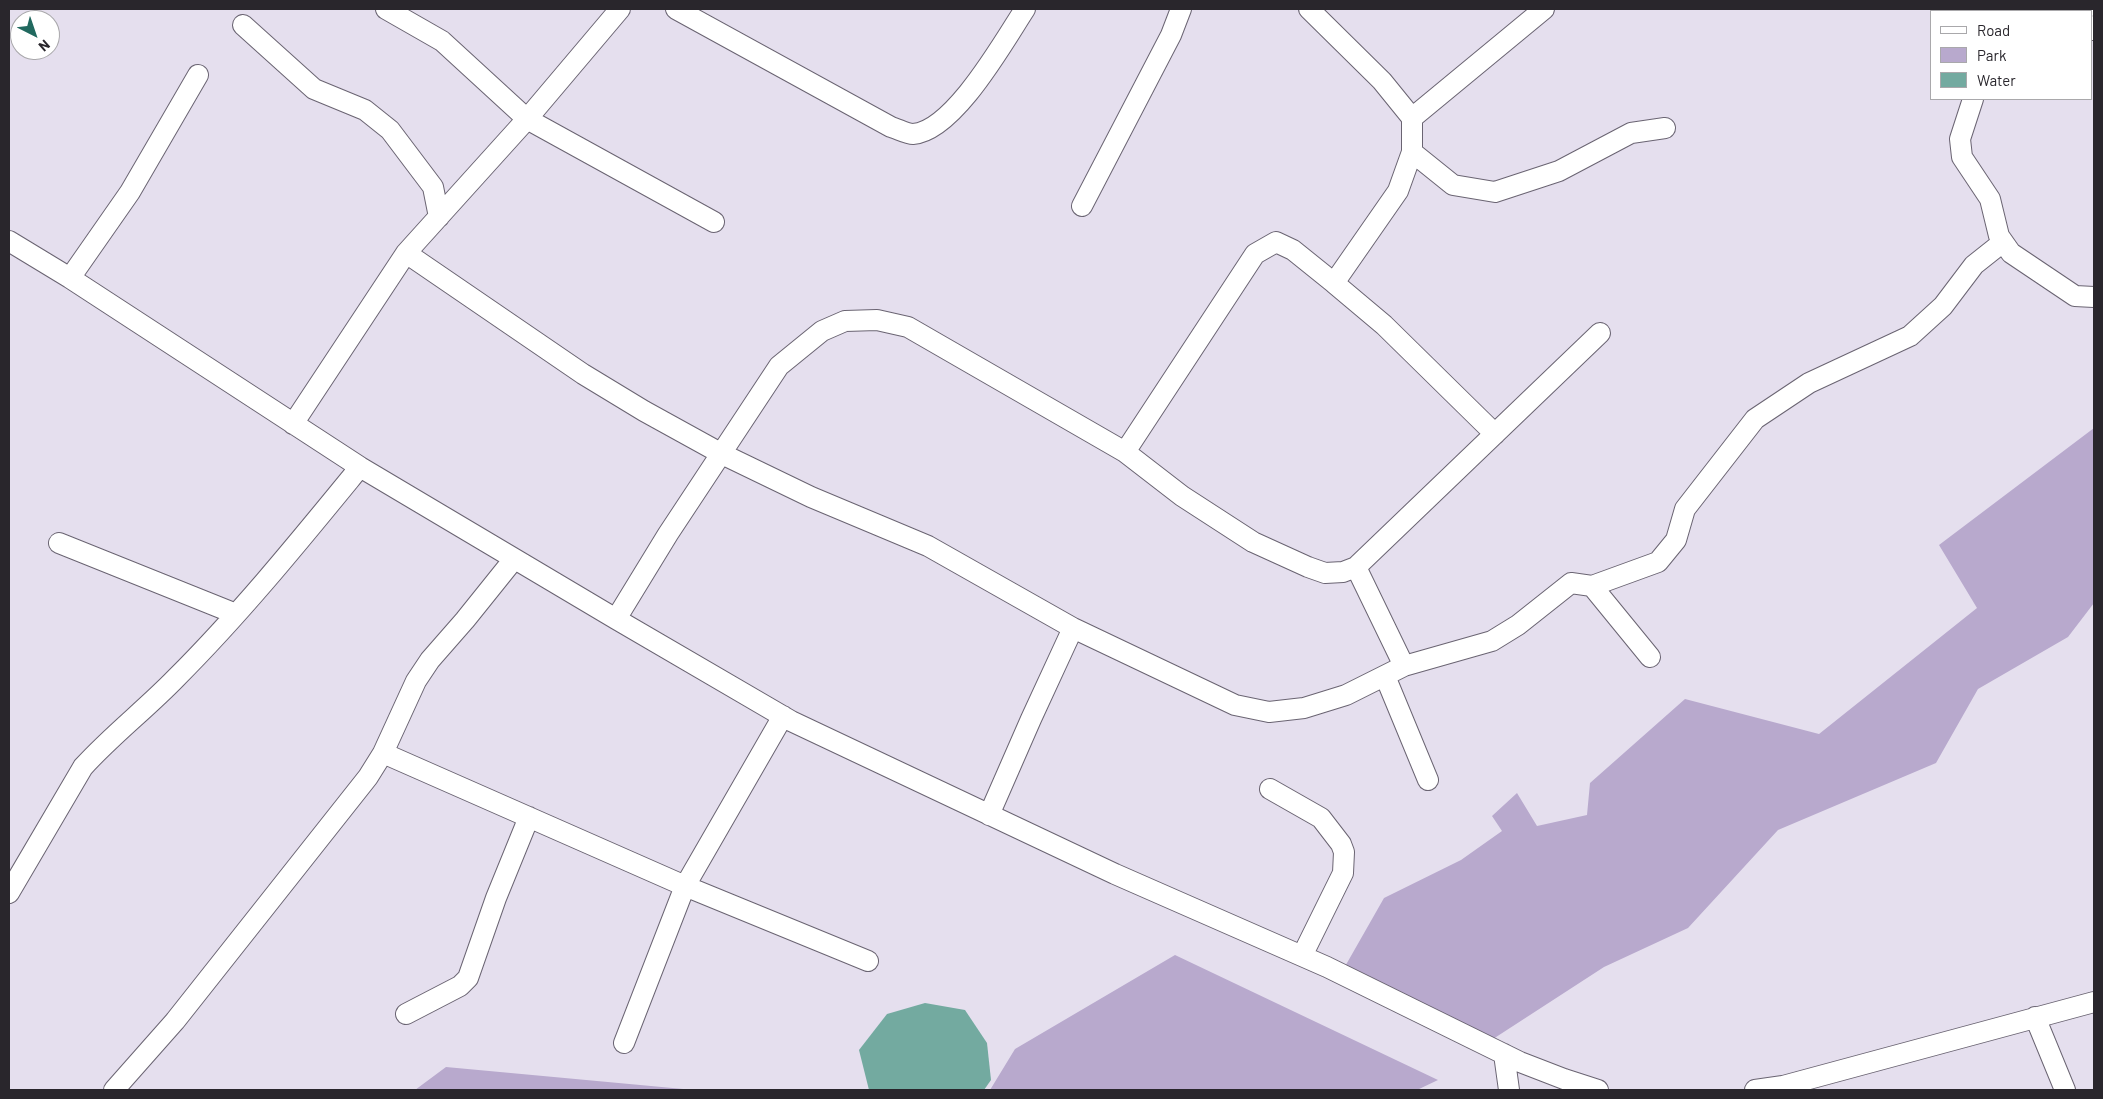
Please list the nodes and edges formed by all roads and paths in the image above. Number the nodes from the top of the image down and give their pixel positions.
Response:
1 (386, 9) edge
2 (620, 9) edge
3 (676, 9) edge
4 (1025, 9) edge
5 (1181, 9) edge
6 (1309, 9) edge
7 (1544, 9) edge
8 (243, 25) dead end
9 (198, 75) dead end
10 (1973, 100) edge
11 (1412, 118) junction
12 (527, 119) junction
13 (1666, 128) dead end
14 (1412, 152) junction
15 (1082, 206) dead end
16 (439, 217) junction
17 (714, 222) dead end
18 (9, 241) edge
19 (2004, 242) junction
20 (406, 253) junction
21 (70, 278) junction
22 (1334, 283) junction
23 (2094, 297) edge
24 (1600, 333) dead end
25 (293, 424) junction
26 (1494, 434) junction
27 (1125, 452) junction
28 (722, 454) junction
29 (360, 467) junction
30 (59, 543) dead end
31 (514, 558) junction
32 (1356, 567) junction
33 (1592, 586) junction
34 (236, 614) junction
35 (616, 619) junction
36 (1073, 628) junction
37 (1650, 657) dead end
38 (1404, 666) junction
39 (1385, 676) junction
40 (782, 716) junction
41 (383, 753) junction
42 (1428, 780) dead end
43 (1270, 789) dead end
44 (989, 815) junction
45 (529, 817) junction
46 (686, 886) junction
47 (9, 893) edge
48 (1302, 956) junction
49 (868, 961) dead end
50 (2094, 1002) edge
51 (406, 1014) dead end
52 (2035, 1017) junction
53 (624, 1043) dead end
54 (1504, 1054) junction
55 (114, 1090) edge
56 (1509, 1090) edge
57 (1598, 1090) edge
58 (1755, 1090) edge
59 (2066, 1090) edge

1 - 12 street
2 - 12 street
3 - 4 street
5 - 15 street
6 - 11 street
7 - 11 street
8 - 16 street
9 - 21 street
10 - 19 street
11 - 14 street
12 - 16 street
12 - 17 street
13 - 14 street
14 - 22 street
16 - 20 street
18 - 21 street
19 - 23 street
19 - 33 street
20 - 25 street
20 - 28 street
21 - 25 street
22 - 26 street
22 - 27 street
24 - 26 street
25 - 29 street
26 - 32 street
27 - 28 street
27 - 32 street
28 - 35 street
28 - 36 street
29 - 31 street
29 - 34 street
30 - 34 street
31 - 35 street
31 - 41 street
32 - 38 street
33 - 37 street
33 - 38 street
34 - 47 street
35 - 40 street
36 - 39 street
36 - 44 street
38 - 39 street
39 - 42 street
40 - 44 street
40 - 46 street
41 - 45 street
41 - 55 street
43 - 48 street
44 - 48 street
45 - 46 street
45 - 51 street
46 - 49 street
46 - 53 street
48 - 54 street
50 - 52 street
52 - 58 street
52 - 59 street
54 - 56 street
54 - 57 street

